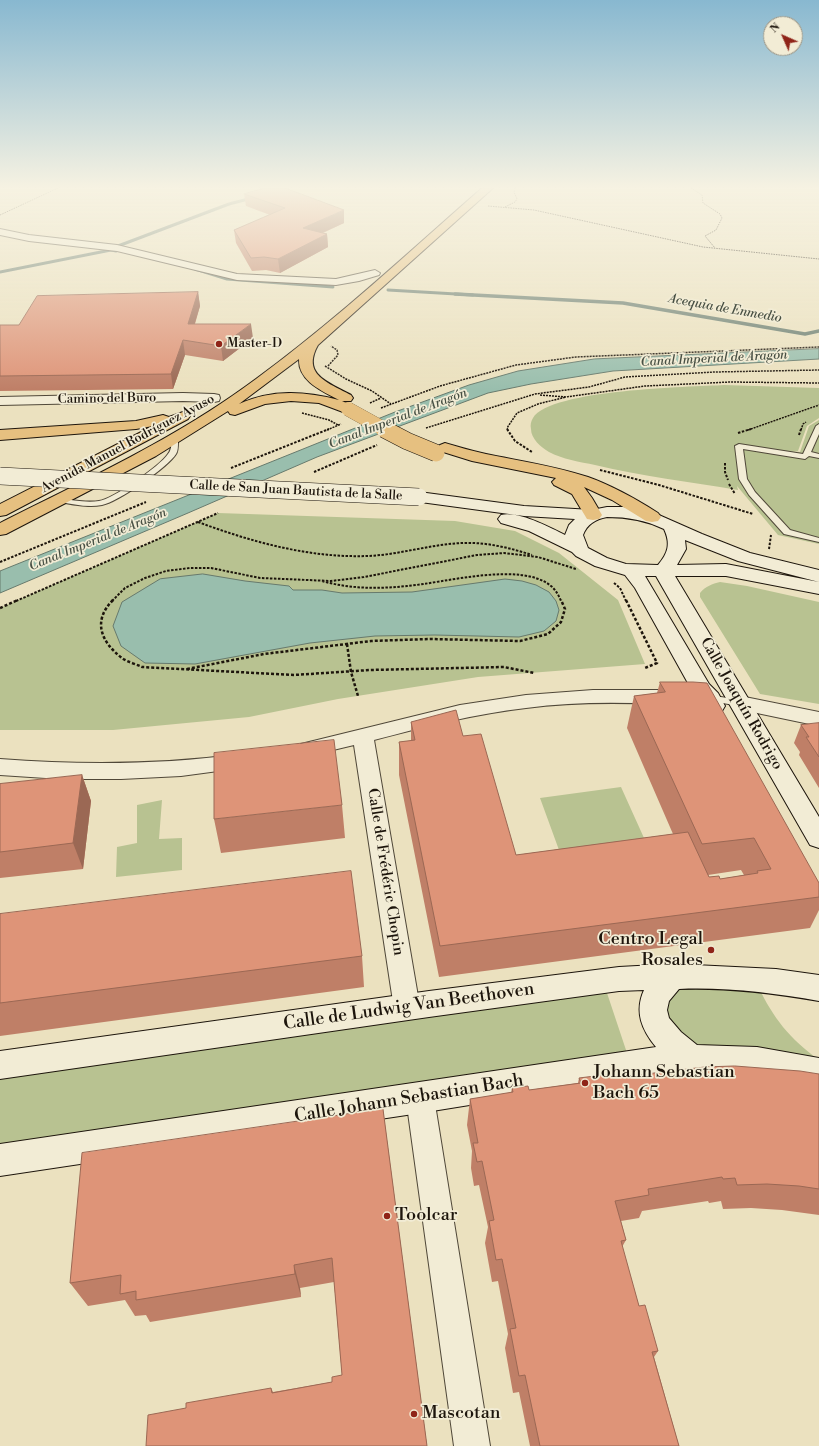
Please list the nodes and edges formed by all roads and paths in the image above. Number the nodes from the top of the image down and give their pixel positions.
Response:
1 (148, 255) edge
2 (395, 255) edge
3 (411, 255) edge
4 (786, 255) edge
5 (819, 259) edge
6 (375, 273) junction
7 (336, 282) junction
8 (349, 289) dead end
9 (314, 340) junction
10 (819, 370) edge
11 (819, 383) edge
12 (535, 394) junction
13 (566, 397) junction
14 (214, 398) junction
15 (0, 401) edge
16 (392, 404) dead end
17 (819, 405) edge
18 (200, 407) junction
19 (354, 407) junction
20 (808, 420) dead end
21 (819, 426) edge
22 (426, 428) dead end
23 (0, 435) edge
24 (733, 435) dead end
25 (799, 436) dead end
26 (175, 442) junction
27 (382, 444) dead end
28 (441, 451) junction
29 (150, 453) junction
30 (535, 454) dead end
31 (806, 454) junction
32 (819, 456) edge
33 (726, 459) dead end
34 (597, 469) dead end
35 (307, 475) dead end
36 (0, 476) edge
37 (0, 485) edge
38 (735, 494) dead end
39 (58, 500) junction
40 (417, 502) junction
41 (749, 509) dead end
42 (0, 511) edge
43 (587, 512) junction
44 (218, 513) dead end
45 (652, 517) junction
46 (198, 522) junction
47 (671, 526) junction
48 (0, 530) edge
49 (767, 530) dead end
50 (819, 540) edge
51 (578, 548) junction
52 (767, 555) dead end
53 (538, 557) junction
54 (663, 570) junction
55 (583, 571) dead end
56 (632, 571) junction
57 (819, 576) edge
58 (321, 581) junction
59 (608, 581) dead end
60 (819, 588) edge
61 (0, 608) edge
62 (347, 644) junction
63 (644, 668) dead end
64 (183, 670) junction
65 (352, 672) junction
66 (534, 673) dead end
67 (358, 696) dead end
68 (694, 696) junction
69 (740, 703) junction
70 (819, 719) edge
71 (723, 722) edge
72 (363, 736) junction
73 (294, 752) edge
74 (263, 758) edge
75 (0, 767) edge
76 (819, 838) edge
77 (674, 976) junction
78 (819, 988) edge
79 (406, 1008) junction
80 (693, 1059) junction
81 (0, 1065) edge
82 (819, 1072) edge
83 (420, 1098) junction
84 (0, 1160) edge
85 (472, 1446) edge

1 - 7 street
2 - 6 highway, Avenida Manuel Rodríguez Ayuso
3 - 9 highway, Avenida Manuel Rodríguez Ayuso
4 - 5 path
6 - 7 street
6 - 14 highway, Avenida Manuel Rodríguez Ayuso
7 - 8 street
9 - 16 path
9 - 19 highway
9 - 29 highway, Avenida Manuel Rodríguez Ayuso
10 - 12 path
11 - 13 path
12 - 13 path
12 - 22 path
13 - 30 path
14 - 15 street, Camino del Buro
14 - 18 highway, Avenida Manuel Rodríguez Ayuso
17 - 24 path
18 - 23 highway
18 - 42 highway, Avenida Manuel Rodríguez Ayuso
19 - 26 highway
19 - 28 highway, bridge
20 - 25 path
21 - 31 lane
26 - 29 highway
26 - 39 lane
27 - 35 path
28 - 43 highway
28 - 45 highway
29 - 39 highway, Avenida Manuel Rodríguez Ayuso
31 - 32 lane
31 - 50 lane
33 - 38 path
34 - 41 path
36 - 40 main road, Calle de San Juan Bautista de la Salle, bridge
37 - 40 main road, Calle de San Juan Bautista de la Salle
39 - 48 highway, Avenida Manuel Rodríguez Ayuso
40 - 43 main road, Calle de San Juan Bautista de la Salle
40 - 51 main road, Calle de San Juan Bautista de la Salle
43 - 45 main road, Calle de San Juan Bautista de la Salle
43 - 51 main road
44 - 46 path
45 - 47 main road, Calle de San Juan Bautista de la Salle
46 - 53 path
46 - 61 path
47 - 54 main road
47 - 57 main road
49 - 52 path
51 - 56 main road, Calle de San Juan Bautista de la Salle
53 - 55 path
53 - 58 path
54 - 56 main road, Calle de San Juan Bautista de la Salle
54 - 60 main road
54 - 69 main road, Calle Joaquín Rodrigo
56 - 68 main road, Calle Joaquín Rodrigo
58 - 62 path
58 - 64 path
59 - 63 path
62 - 64 path
62 - 65 path
64 - 65 path
65 - 66 path
65 - 67 path
68 - 69 lane
68 - 71 main road, Calle Joaquín Rodrigo
68 - 72 street
69 - 70 street
69 - 76 main road, Calle Joaquín Rodrigo
72 - 73 street
72 - 79 street, Calle de Frédéric Chopin
74 - 75 street
77 - 78 main road, Calle de Ludwig Van Beethoven
77 - 79 main road, Calle de Ludwig Van Beethoven
77 - 80 main road
79 - 81 main road, Calle de Ludwig Van Beethoven
80 - 82 main road, Calle Johann Sebastian Bach
80 - 83 main road, Calle Johann Sebastian Bach
83 - 84 main road, Calle Johann Sebastian Bach
83 - 85 street

